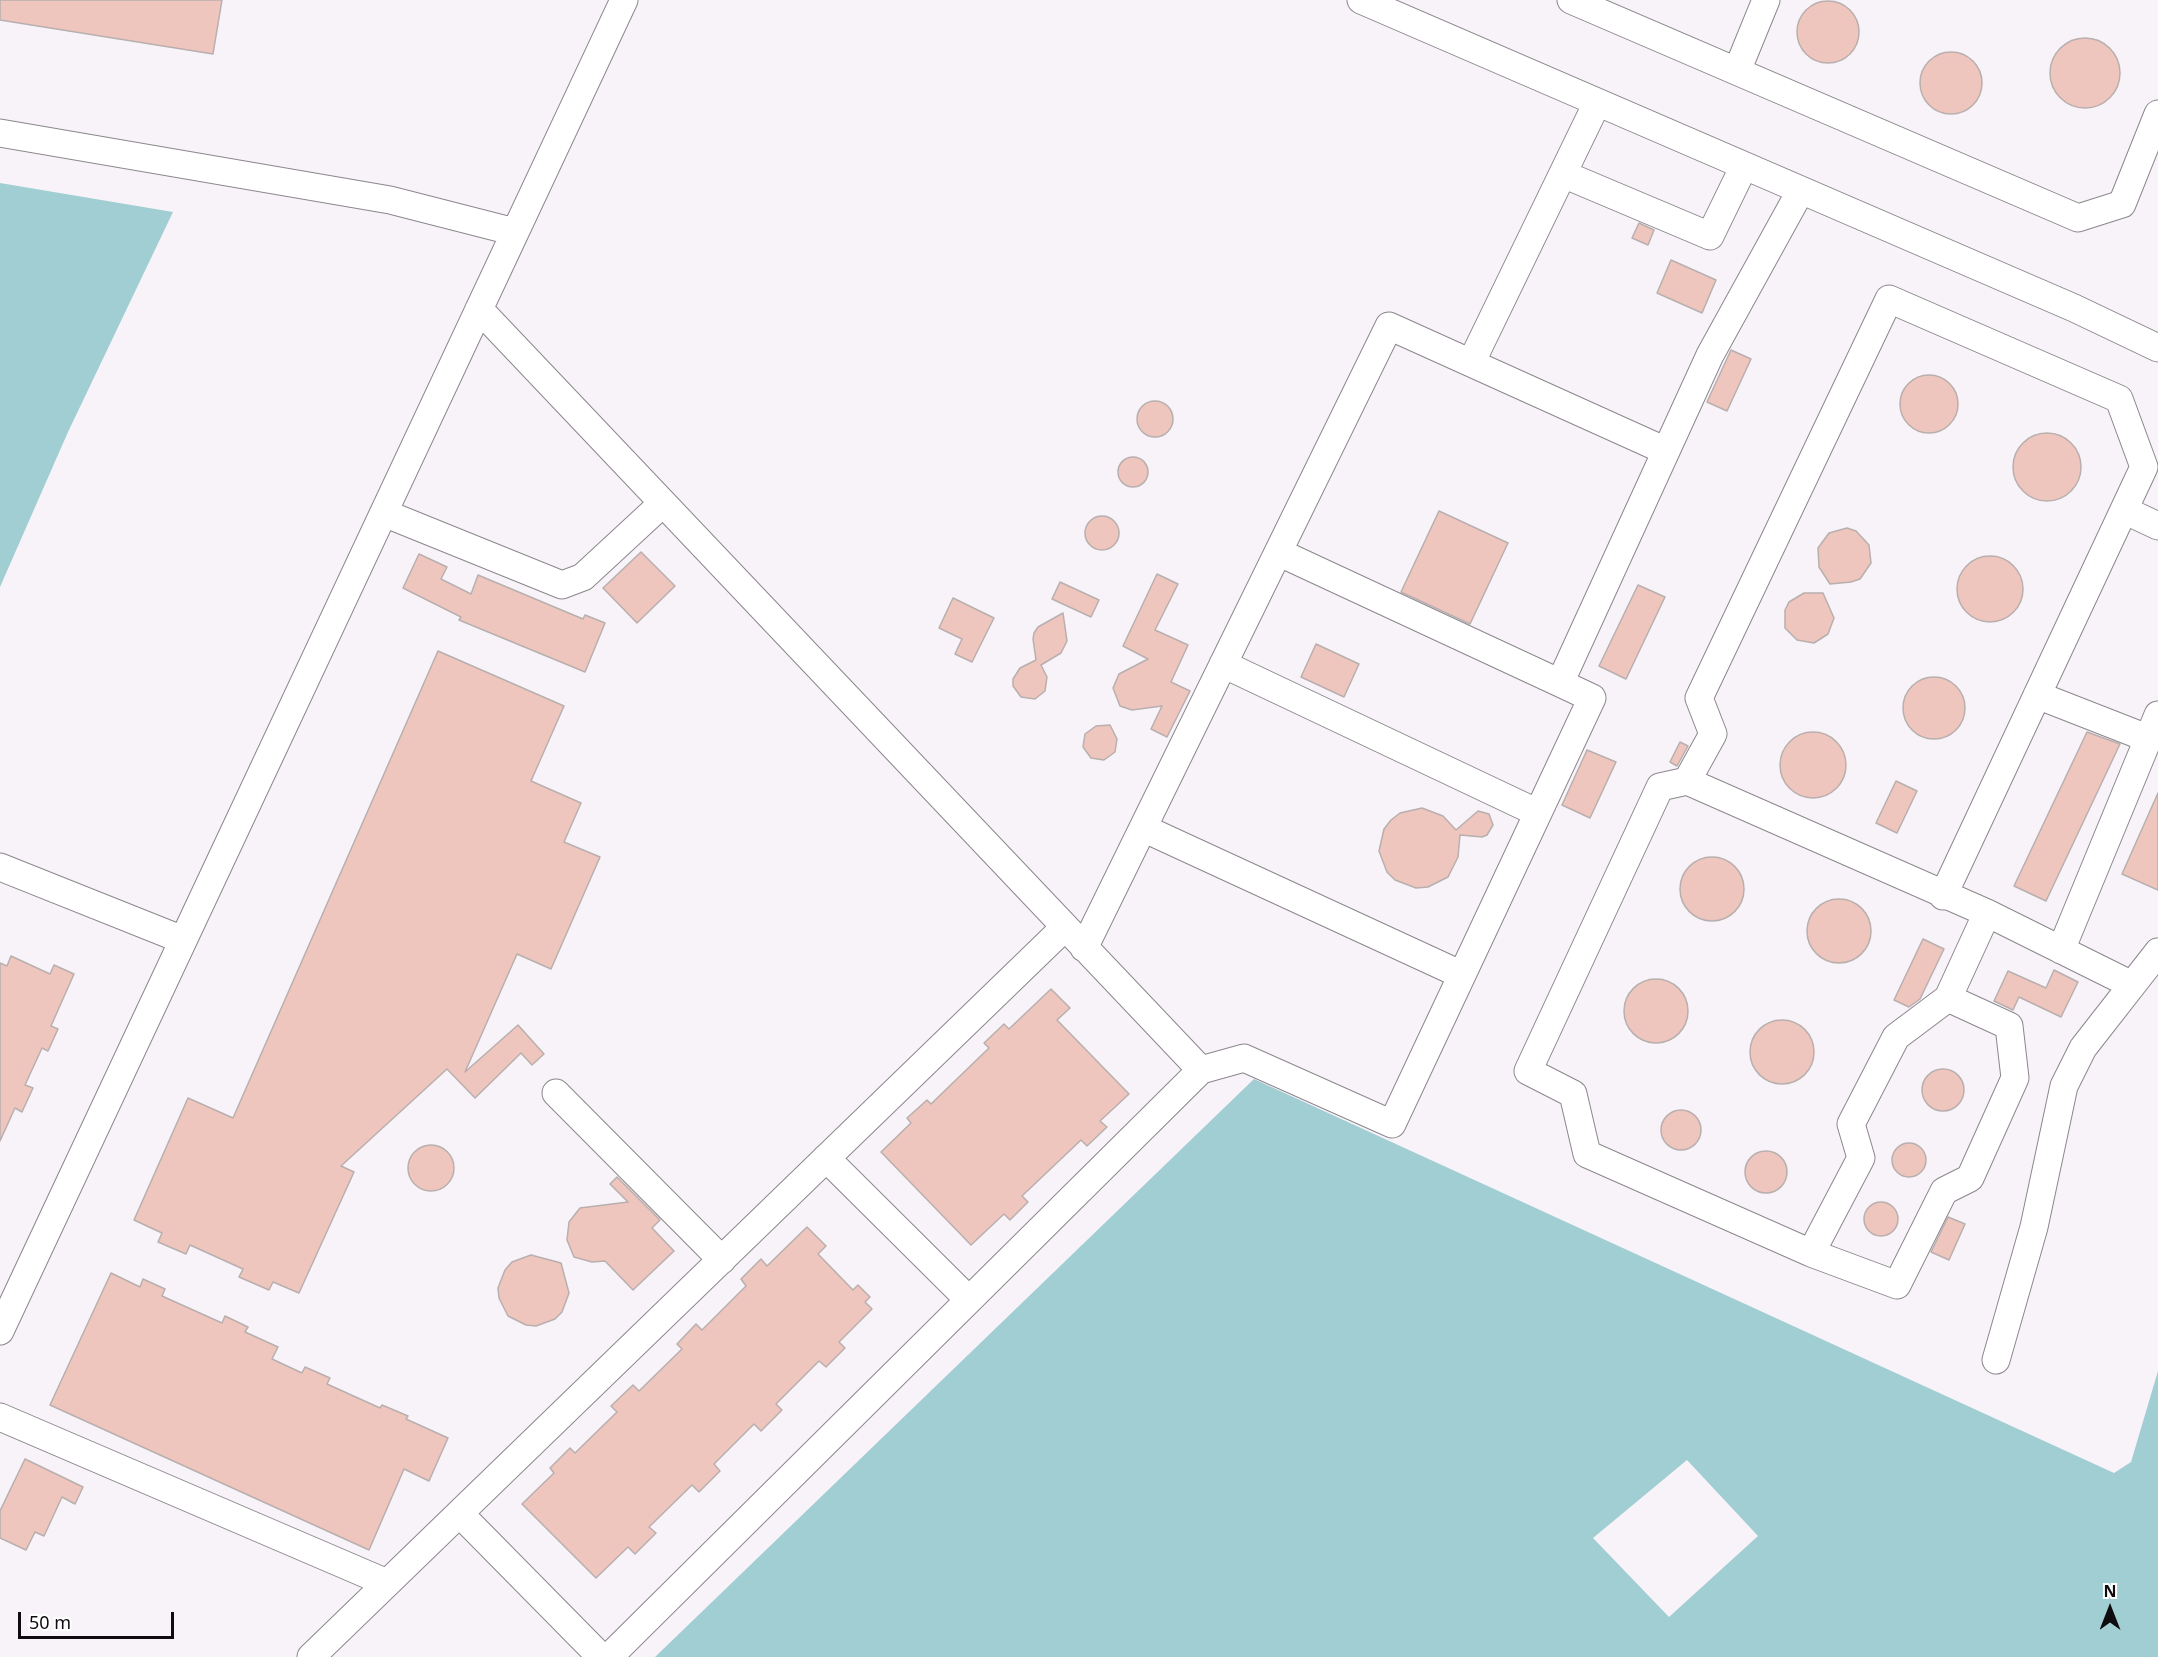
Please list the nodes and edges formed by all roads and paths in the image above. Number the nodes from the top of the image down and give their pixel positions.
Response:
1 (624, 0) edge
2 (1361, 0) edge
3 (1571, 0) edge
4 (1766, 0) edge
5 (1737, 71) junction
6 (1597, 103) junction
7 (2158, 114) edge
8 (0, 133) edge
9 (1744, 166) junction
10 (1563, 174) junction
11 (1801, 190) junction
12 (515, 232) junction
13 (479, 309) junction
14 (2158, 348) edge
15 (1471, 363) junction
16 (1666, 451) junction
17 (663, 502) junction
18 (2124, 510) junction
19 (384, 513) junction
20 (2158, 526) edge
21 (1278, 552) junction
22 (1223, 664) junction
23 (1560, 683) junction
24 (2037, 695) junction
25 (2153, 727) edge
26 (1687, 782) junction
27 (1538, 813) junction
28 (1143, 828) junction
29 (0, 867) edge
30 (1943, 896) junction
31 (1987, 913) junction
32 (1064, 928) junction
33 (183, 940) junction
34 (1084, 948) junction
35 (2061, 950) junction
36 (2158, 952) edge
37 (1462, 975) junction
38 (2132, 985) junction
39 (1948, 998) junction
40 (1201, 1070) junction
41 (556, 1093) dead end
42 (826, 1158) junction
43 (1811, 1253) junction
44 (722, 1260) junction
45 (969, 1300) junction
46 (0, 1331) edge
47 (1996, 1360) dead end
48 (0, 1417) edge
49 (460, 1514) junction
50 (387, 1583) junction
51 (311, 1657) edge
52 (601, 1657) edge
53 (609, 1657) edge

1 - 12 street
2 - 6 street
3 - 5 street
4 - 5 street
5 - 7 street
6 - 9 street
6 - 10 street
8 - 12 street
9 - 10 street
9 - 11 street
10 - 15 street
11 - 14 street
11 - 16 street
12 - 13 street
13 - 17 street
13 - 19 street
15 - 16 street
15 - 21 street
16 - 23 street
17 - 19 street
17 - 32 street
18 - 20 street
18 - 24 street
18 - 26 street
19 - 33 street
21 - 22 street
21 - 23 street
22 - 27 street
22 - 28 street
23 - 27 street
24 - 25 street
24 - 30 street
25 - 35 street
26 - 30 street
26 - 43 street
27 - 37 street
28 - 34 street
28 - 37 street
29 - 33 street
30 - 31 street
31 - 35 street
31 - 39 street
32 - 34 street
32 - 42 street
33 - 46 street
34 - 40 street
35 - 38 street
36 - 38 street
37 - 40 street
38 - 47 street
39 - 43 street
39 - 43 street
40 - 45 street
41 - 44 street
42 - 44 street
42 - 45 street
44 - 49 street
45 - 53 street
48 - 50 street
49 - 50 street
49 - 52 street
50 - 51 street

